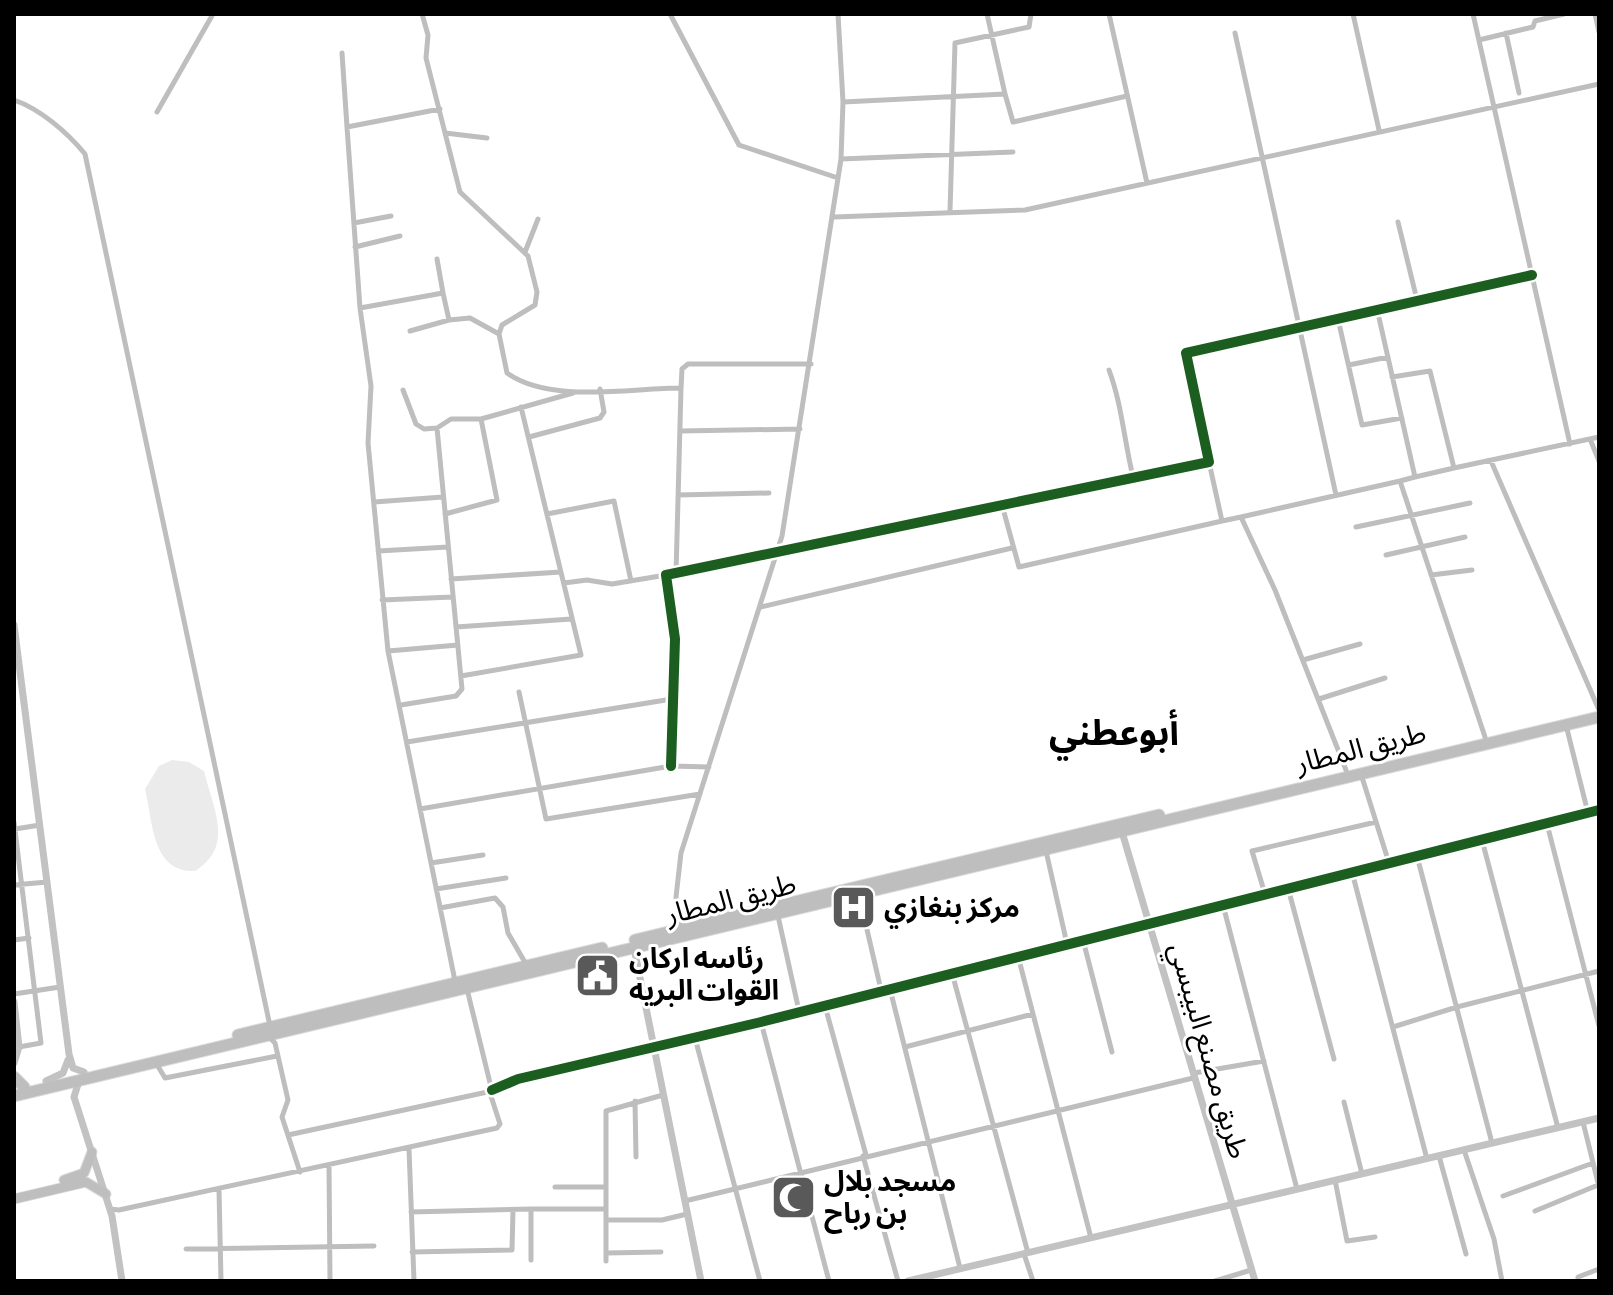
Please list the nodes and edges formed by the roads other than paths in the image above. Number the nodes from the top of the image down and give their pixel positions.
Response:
1 (213, 14) edge
2 (422, 14) edge
3 (670, 14) edge
4 (838, 14) edge
5 (987, 14) edge
6 (1031, 14) edge
7 (1109, 14) edge
8 (1353, 14) edge
9 (1473, 14) edge
10 (1564, 14) edge
11 (1595, 14) edge
12 (1599, 32) edge
13 (1235, 33) dead end
14 (1506, 33) junction
15 (993, 38) junction
16 (1479, 40) junction
17 (342, 53) dead end
18 (1599, 84) edge
19 (1519, 93) dead end
20 (1005, 94) junction
21 (1127, 96) junction
22 (953, 98) junction
23 (14, 100) edge
24 (843, 102) junction
25 (1495, 106) junction
26 (440, 109) junction
27 (157, 112) dead end
28 (347, 127) junction
29 (1379, 130) junction
30 (445, 133) junction
31 (487, 138) dead end
32 (1013, 152) dead end
33 (952, 155) junction
34 (1263, 155) junction
35 (841, 159) junction
36 (838, 178) junction
37 (1147, 183) junction
38 (950, 211) junction
39 (391, 216) dead end
40 (834, 217) junction
41 (538, 219) dead end
42 (1398, 222) dead end
43 (354, 223) junction
44 (400, 236) dead end
45 (355, 247) junction
46 (525, 252) junction
47 (437, 259) dead end
48 (1532, 275) junction
49 (443, 293) junction
50 (1417, 300) junction
51 (360, 308) junction
52 (1377, 309) junction
53 (1338, 319) junction
54 (449, 320) junction
55 (1299, 329) junction
56 (410, 331) dead end
57 (499, 334) junction
58 (1388, 357) junction
59 (811, 364) junction
60 (1349, 365) junction
61 (1109, 370) dead end
62 (1392, 377) junction
63 (681, 388) junction
64 (600, 389) junction
65 (403, 390) dead end
66 (575, 393) junction
67 (521, 407) junction
68 (1402, 418) junction
69 (481, 419) junction
70 (437, 428) junction
71 (800, 429) junction
72 (680, 431) junction
73 (529, 437) junction
74 (1599, 437) edge
75 (1590, 439) junction
76 (1570, 444) junction
77 (1491, 461) junction
78 (1599, 461) edge
79 (1209, 462) junction
80 (1454, 468) junction
81 (1133, 477) junction
82 (1415, 477) junction
83 (1400, 481) junction
84 (769, 493) dead end
85 (678, 495) junction
86 (1336, 495) junction
87 (443, 497) junction
88 (374, 502) junction
89 (1470, 503) dead end
90 (1002, 505) junction
91 (445, 514) junction
92 (547, 514) junction
93 (1411, 515) junction
94 (1241, 517) junction
95 (1222, 521) junction
96 (1356, 527) dead end
97 (1465, 537) dead end
98 (448, 547) junction
99 (1421, 547) junction
100 (1012, 548) junction
101 (378, 551) junction
102 (778, 552) junction
103 (1386, 555) dead end
104 (1472, 570) dead end
105 (561, 572) junction
106 (676, 574) junction
107 (666, 575) junction
108 (1431, 575) junction
109 (451, 579) junction
110 (631, 581) junction
111 (564, 583) junction
112 (453, 597) junction
113 (382, 600) junction
114 (760, 607) junction
115 (571, 619) junction
116 (456, 627) junction
117 (14, 628) edge
118 (1360, 644) dead end
119 (458, 645) junction
120 (388, 651) junction
121 (1303, 660) junction
122 (461, 676) junction
123 (1385, 678) dead end
124 (18, 683) edge
125 (519, 692) dead end
126 (672, 699) junction
127 (1319, 699) junction
128 (401, 705) junction
129 (1599, 710) edge
130 (1599, 717) edge
131 (525, 721) junction
132 (1566, 725) junction
133 (1524, 731) junction
134 (1485, 737) junction
135 (407, 742) junction
136 (671, 766) junction
137 (709, 767) junction
138 (1346, 770) junction
139 (1361, 773) junction
140 (1292, 786) junction
141 (538, 789) junction
142 (700, 794) junction
143 (420, 809) junction
144 (1599, 810) edge
145 (1588, 813) junction
146 (1376, 822) junction
147 (1547, 824) junction
148 (40, 825) junction
149 (14, 827) edge
150 (1122, 832) junction
151 (1482, 840) junction
152 (1045, 850) junction
153 (483, 855) dead end
154 (1417, 856) junction
155 (431, 863) junction
156 (1389, 863) junction
157 (1352, 872) junction
158 (506, 878) dead end
159 (47, 882) junction
160 (14, 885) edge
161 (22, 885) junction
162 (1288, 888) junction
163 (436, 889) junction
164 (859, 894) junction
165 (1265, 894) junction
166 (1223, 905) junction
167 (440, 908) junction
168 (778, 913) junction
169 (1148, 923) junction
170 (681, 928) junction
171 (29, 938) junction
172 (14, 940) edge
173 (1083, 940) junction
174 (1067, 944) junction
175 (634, 948) junction
176 (1018, 956) junction
177 (527, 965) junction
178 (1599, 971) edge
179 (952, 973) junction
180 (1586, 975) junction
181 (455, 982) junction
182 (60, 987) junction
183 (467, 988) junction
184 (36, 990) junction
185 (886, 990) junction
186 (1521, 990) junction
187 (14, 994) edge
188 (14, 1002) edge
189 (825, 1006) junction
190 (1457, 1007) junction
191 (799, 1012) junction
192 (1033, 1014) junction
193 (761, 1022) junction
194 (1599, 1026) edge
195 (1393, 1027) junction
196 (970, 1031) junction
197 (273, 1035) junction
198 (695, 1038) junction
199 (19, 1047) junction
200 (905, 1047) junction
201 (653, 1048) junction
202 (1112, 1052) dead end
203 (69, 1054) junction
204 (277, 1056) junction
205 (1334, 1059) dead end
206 (1264, 1061) junction
207 (14, 1063) edge
208 (156, 1063) junction
209 (81, 1076) junction
210 (1192, 1076) junction
211 (14, 1077) edge
212 (52, 1084) junction
213 (19, 1088) edge
214 (491, 1091) junction
215 (663, 1095) junction
216 (14, 1096) edge
217 (74, 1097) junction
218 (635, 1101) junction
219 (1344, 1102) dead end
220 (1058, 1109) junction
221 (1599, 1118) edge
222 (1583, 1122) junction
223 (994, 1125) junction
224 (1558, 1128) junction
225 (288, 1135) junction
226 (928, 1140) junction
227 (1492, 1143) junction
228 (409, 1149) junction
229 (1464, 1150) junction
230 (92, 1152) junction
231 (864, 1156) junction
232 (1439, 1156) junction
233 (636, 1157) dead end
234 (1427, 1159) junction
235 (1593, 1163) junction
236 (329, 1165) junction
237 (800, 1171) junction
238 (300, 1172) junction
239 (1362, 1174) junction
240 (1335, 1180) junction
241 (1599, 1186) edge
242 (555, 1187) dead end
243 (606, 1187) junction
244 (735, 1188) junction
245 (1297, 1189) junction
246 (219, 1190) junction
247 (14, 1193) edge
248 (106, 1194) junction
249 (1503, 1196) dead end
250 (14, 1199) edge
251 (685, 1201) junction
252 (1230, 1205) junction
253 (531, 1209) junction
254 (606, 1209) junction
255 (513, 1210) junction
256 (1535, 1211) dead end
257 (114, 1212) junction
258 (411, 1212) junction
259 (687, 1214) junction
260 (606, 1220) junction
261 (1375, 1237) dead end
262 (1091, 1238) junction
263 (331, 1246) junction
264 (374, 1246) dead end
265 (220, 1247) junction
266 (186, 1249) dead end
267 (412, 1252) junction
268 (661, 1252) dead end
269 (606, 1253) junction
270 (1026, 1253) junction
271 (1466, 1254) dead end
272 (531, 1260) dead end
273 (606, 1261) dead end
274 (960, 1268) junction
275 (1599, 1269) edge
276 (1251, 1270) junction
277 (122, 1281) edge
278 (221, 1281) edge
279 (330, 1281) edge
280 (414, 1281) edge
281 (701, 1281) edge
282 (760, 1281) edge
283 (829, 1281) edge
284 (898, 1281) edge
285 (908, 1281) edge
286 (1033, 1281) edge
287 (1215, 1281) edge
288 (1255, 1281) edge
289 (1502, 1281) edge
290 (1578, 1281) edge

1 - 27 street
2 - 26 street
3 - 36 street
4 - 24 street
5 - 15 street
6 - 15 street
7 - 21 street
8 - 29 street
9 - 16 street
10 - 14 street
11 - 12 street
13 - 34 street
14 - 16 street
14 - 19 street
15 - 20 street
15 - 22 street
16 - 25 street
17 - 28 street
18 - 25 street
20 - 21 street
20 - 22 street
21 - 37 street
22 - 24 street
22 - 33 street
23 - 197 street
24 - 35 street
25 - 29 street
25 - 48 street
26 - 28 street
26 - 30 street
28 - 43 street
29 - 34 street
30 - 31 street
30 - 46 street
32 - 33 street
33 - 35 street
33 - 38 street
34 - 37 street
34 - 55 street
35 - 36 street
36 - 40 street
37 - 38 street
38 - 40 street
39 - 43 street
40 - 59 street
41 - 46 street
42 - 50 street
43 - 45 street
44 - 45 street
45 - 51 street
46 - 57 street
47 - 49 street
48 - 50 street
48 - 76 street
49 - 51 street
49 - 54 street
50 - 52 street
51 - 88 street
52 - 53 street
52 - 58 street
53 - 55 street
53 - 60 street
54 - 56 street
54 - 57 street
55 - 79 street
55 - 86 street
57 - 66 street
58 - 60 street
58 - 62 street
59 - 63 street
59 - 71 street
60 - 68 street
61 - 81 street
62 - 68 street
62 - 80 street
63 - 64 street
63 - 72 street
64 - 66 street
64 - 73 street
65 - 70 street
66 - 67 street
67 - 69 street
67 - 73 street
68 - 82 street
69 - 70 street
69 - 91 street
70 - 87 street
71 - 72 street
71 - 102 street
72 - 85 street
73 - 92 street
74 - 75 street
75 - 76 street
75 - 78 street
76 - 77 street
77 - 80 street
77 - 129 street
79 - 81 street
79 - 95 street
80 - 82 street
81 - 90 street
82 - 83 street
83 - 86 street
83 - 93 street
84 - 85 street
85 - 106 street
86 - 94 street
87 - 88 street
87 - 91 street
88 - 101 street
89 - 93 street
90 - 100 street
90 - 102 street
91 - 98 street
92 - 105 street
92 - 110 street
93 - 96 street
93 - 99 street
94 - 95 street
94 - 121 street
95 - 100 street
97 - 99 street
98 - 101 street
98 - 109 street
99 - 103 street
99 - 108 street
100 - 114 street
101 - 113 street
102 - 106 street
102 - 114 street
104 - 108 street
105 - 109 street
105 - 111 street
106 - 107 street
107 - 110 street
107 - 126 street
108 - 134 street
109 - 112 street
110 - 111 street
111 - 115 street
112 - 113 street
112 - 116 street
113 - 120 street
114 - 137 street
115 - 116 street
115 - 122 street
116 - 119 street
117 - 124 street
118 - 121 street
119 - 120 street
119 - 122 street
120 - 128 street
121 - 127 street
122 - 128 street
123 - 127 street
124 - 148 street
125 - 131 street
126 - 131 street
126 - 136 street
127 - 138 street
128 - 135 street
129 - 133 highway, طريق المطار
130 - 132 highway, طريق المطار
131 - 135 street
131 - 141 street
132 - 133 highway, طريق المطار
132 - 145 street
133 - 134 highway, طريق المطار
133 - 139 highway, طريق المطار
134 - 138 highway, طريق المطار
135 - 143 street
136 - 137 street
136 - 141 street
137 - 142 street
138 - 140 highway, طريق المطار
139 - 140 highway, طريق المطار
139 - 146 street
140 - 150 highway, طريق المطار
140 - 170 highway, طريق المطار
141 - 142 street
141 - 143 street
142 - 170 street
143 - 155 street
144 - 145 street
145 - 147 street
146 - 156 street
146 - 165 street
147 - 151 street
147 - 180 street
148 - 149 street
148 - 159 street
149 - 161 street
150 - 152 highway, طريق المطار
150 - 169 street, طريق مصنع البيبسي
151 - 154 street
151 - 186 street
152 - 164 highway, طريق المطار
152 - 174 street
153 - 155 street
154 - 156 street
154 - 190 street
155 - 163 street
156 - 157 street
157 - 162 street
157 - 195 street
158 - 163 street
159 - 161 street
159 - 182 street
160 - 161 street
161 - 171 street
162 - 165 street
162 - 205 street
163 - 167 street
164 - 168 highway, طريق المطار
164 - 185 street
165 - 166 street
166 - 169 street
166 - 206 street
167 - 177 street
167 - 181 street
168 - 175 highway, طريق المطار
168 - 191 street
169 - 173 street
169 - 210 street, طريق مصنع البيبسي
170 - 177 highway, طريق المطار
171 - 172 street
171 - 184 street
173 - 174 street
173 - 202 street
174 - 176 street
175 - 183 highway, طريق المطار
175 - 201 street
176 - 179 street
176 - 192 street
177 - 181 highway, طريق المطار
178 - 180 street
179 - 185 street
179 - 196 street
180 - 186 street
180 - 194 street
181 - 197 highway, طريق المطار
182 - 184 street
182 - 203 street
183 - 197 highway, طريق المطار
183 - 214 street
184 - 187 street
184 - 199 street
185 - 189 street
185 - 200 street
186 - 190 street
186 - 224 street
188 - 199 street
189 - 191 street
189 - 231 street
190 - 195 street
190 - 227 street
191 - 193 street
192 - 196 street
192 - 220 street
193 - 198 street
193 - 237 street
195 - 234 street
196 - 200 street
196 - 223 street
197 - 204 street
197 - 208 highway, طريق المطار
197 - 209 highway, طريق المطار
198 - 201 street
198 - 244 street
199 - 207 street
200 - 226 street
201 - 214 street
201 - 215 street
203 - 209 street
203 - 212 street
204 - 208 street
204 - 225 street
206 - 210 street
206 - 245 street
208 - 209 highway, طريق المطار
209 - 212 highway, طريق المطار
209 - 217 street
210 - 220 street
210 - 252 street, طريق مصنع البيبسي
211 - 213 highway
212 - 213 highway, طريق المطار
212 - 216 highway, طريق المطار
212 - 217 street
214 - 225 street
214 - 228 street
215 - 218 street
215 - 251 street
217 - 230 street
218 - 233 street
218 - 243 street
219 - 239 street
220 - 223 street
220 - 262 street
221 - 222 street
222 - 224 street
222 - 235 street
223 - 226 street
223 - 270 street
224 - 227 street
225 - 238 street
226 - 231 street
226 - 274 street
227 - 229 street
228 - 236 street
228 - 258 street
229 - 232 street
229 - 289 street
230 - 247 main road
230 - 248 street
231 - 237 street
231 - 284 street
232 - 234 street
232 - 271 street
234 - 239 street
235 - 241 street
235 - 249 street
236 - 238 street
236 - 263 street
237 - 244 street
237 - 283 street
238 - 246 street
239 - 240 street
240 - 245 street
240 - 261 street
241 - 256 street
242 - 243 street
243 - 254 street
244 - 251 street
244 - 282 street
245 - 252 street
246 - 257 street
246 - 265 street
248 - 250 main road
248 - 257 street
251 - 259 street
252 - 262 street
252 - 276 street, طريق مصنع البيبسي
253 - 254 street
253 - 255 street
253 - 272 street
254 - 260 street
255 - 258 street
255 - 267 street
257 - 277 street
258 - 267 street
259 - 260 street
259 - 281 street
260 - 269 street
262 - 270 street
263 - 264 street
263 - 265 street
263 - 279 street
265 - 266 street
265 - 278 street
267 - 280 street
268 - 269 street
269 - 273 street
270 - 274 street
270 - 286 street
274 - 285 street
275 - 290 street
276 - 287 street
276 - 288 street, طريق مصنع البيبسي

